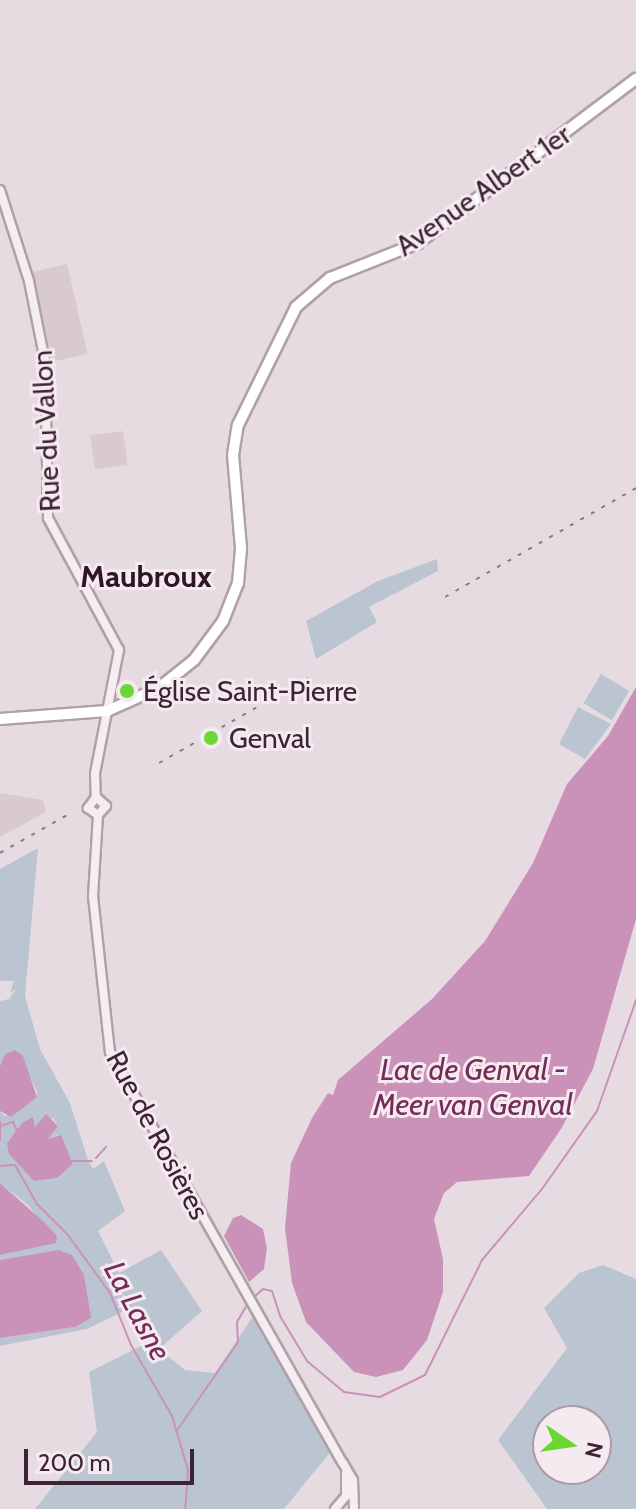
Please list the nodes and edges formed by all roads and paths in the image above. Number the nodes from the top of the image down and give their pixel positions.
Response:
1 (636, 79) edge
2 (0, 190) edge
3 (107, 711) junction
4 (0, 719) edge
5 (343, 1503) edge
6 (354, 1508) edge

1 - 3 main road, Avenue Albert 1er
2 - 3 street, Rue du Vallon
3 - 4 main road, Avenue Albert 1er
3 - 5 street, Rue de Rosières
5 - 6 street, Rue de Rosières

